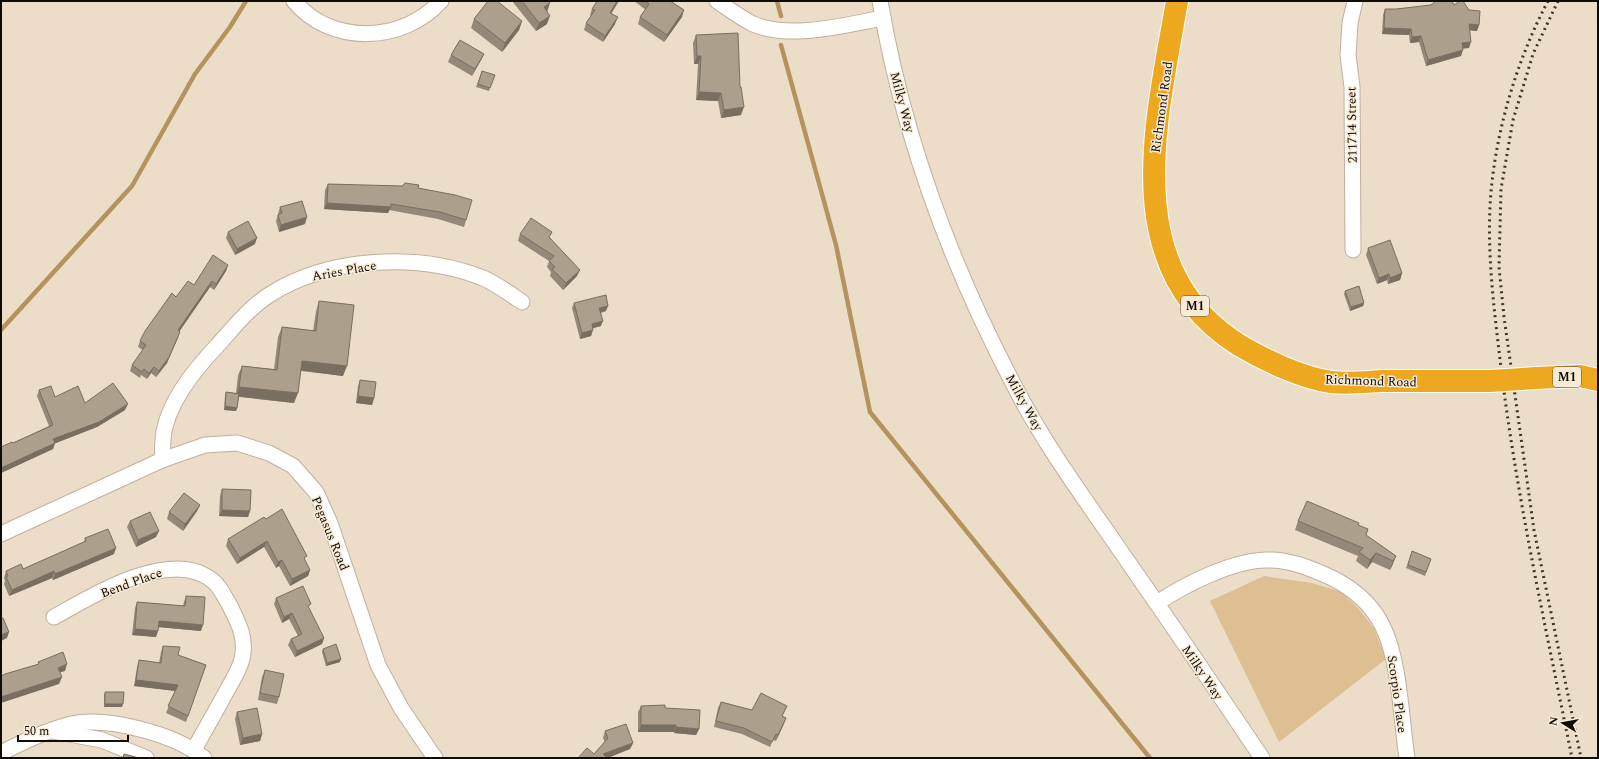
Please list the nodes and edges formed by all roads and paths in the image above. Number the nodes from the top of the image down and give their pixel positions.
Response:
1 (294, 1) edge
2 (441, 1) edge
3 (717, 1) edge
4 (880, 1) edge
5 (1177, 1) edge
6 (1355, 1) edge
7 (883, 18) junction
8 (1353, 250) dead end
9 (522, 302) dead end
10 (1598, 380) edge
11 (162, 460) junction
12 (1, 534) edge
13 (1157, 603) junction
14 (54, 616) dead end
15 (51, 731) junction
16 (1, 753) edge
17 (199, 754) edge
18 (146, 758) edge
19 (435, 758) edge
20 (1262, 758) edge
21 (1407, 758) edge

1 - 2 street
3 - 7 street
4 - 7 street, Milky Way
5 - 10 highway, Richmond Road / M1, bridge
6 - 8 street, 211714 Street
7 - 13 street, Milky Way
9 - 11 street, Aries Place
11 - 12 street, Pegasus Road
11 - 19 street, Pegasus Road
13 - 20 street, Milky Way
13 - 21 street, Scorpio Place
14 - 17 street, Bend Place
15 - 16 street
15 - 17 street
15 - 18 street

